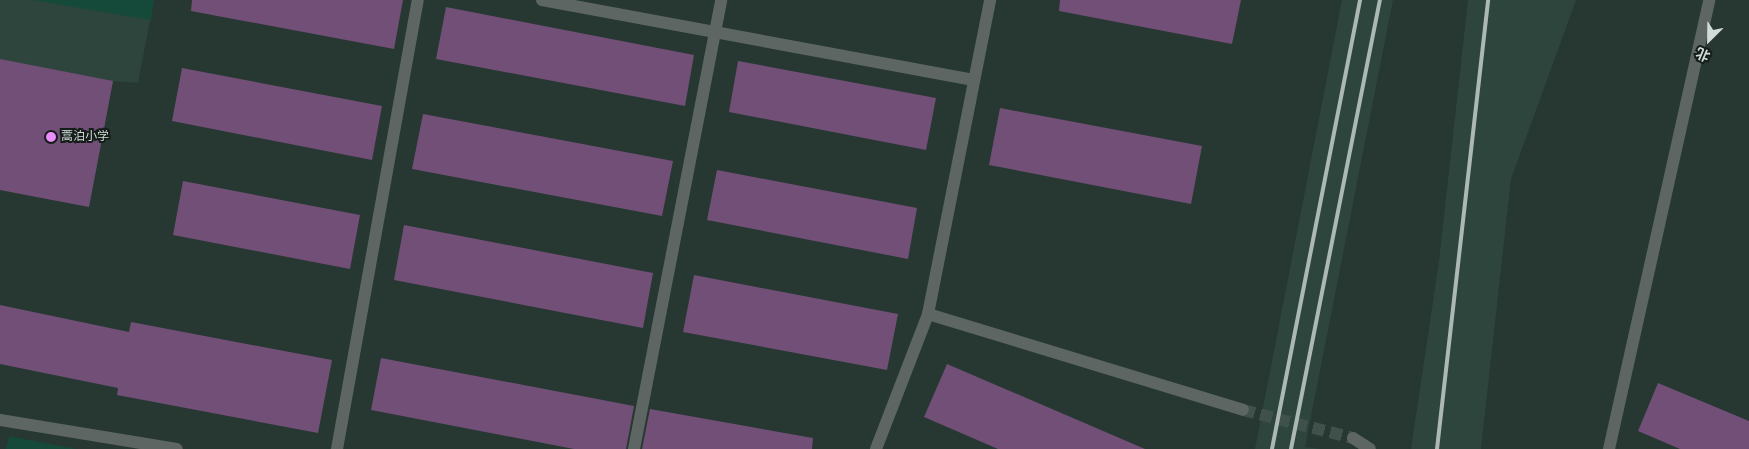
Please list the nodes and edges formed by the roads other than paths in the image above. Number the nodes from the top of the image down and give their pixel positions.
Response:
1 (418, 0) edge
2 (542, 0) edge
3 (722, 0) edge
4 (990, 0) edge
5 (1709, 0) edge
6 (715, 31) junction
7 (974, 80) junction
8 (928, 314) junction
9 (1243, 410) tunnel mouth
10 (0, 420) edge
11 (1353, 438) tunnel mouth
12 (177, 449) edge
13 (336, 449) edge
14 (634, 449) edge
15 (876, 449) edge
16 (1370, 449) edge
17 (1609, 449) edge

1 - 13 street
2 - 6 street
3 - 6 street
4 - 7 street
5 - 17 street
6 - 7 street
6 - 14 street
7 - 8 street
8 - 9 street
8 - 15 street
10 - 12 street
11 - 16 street

